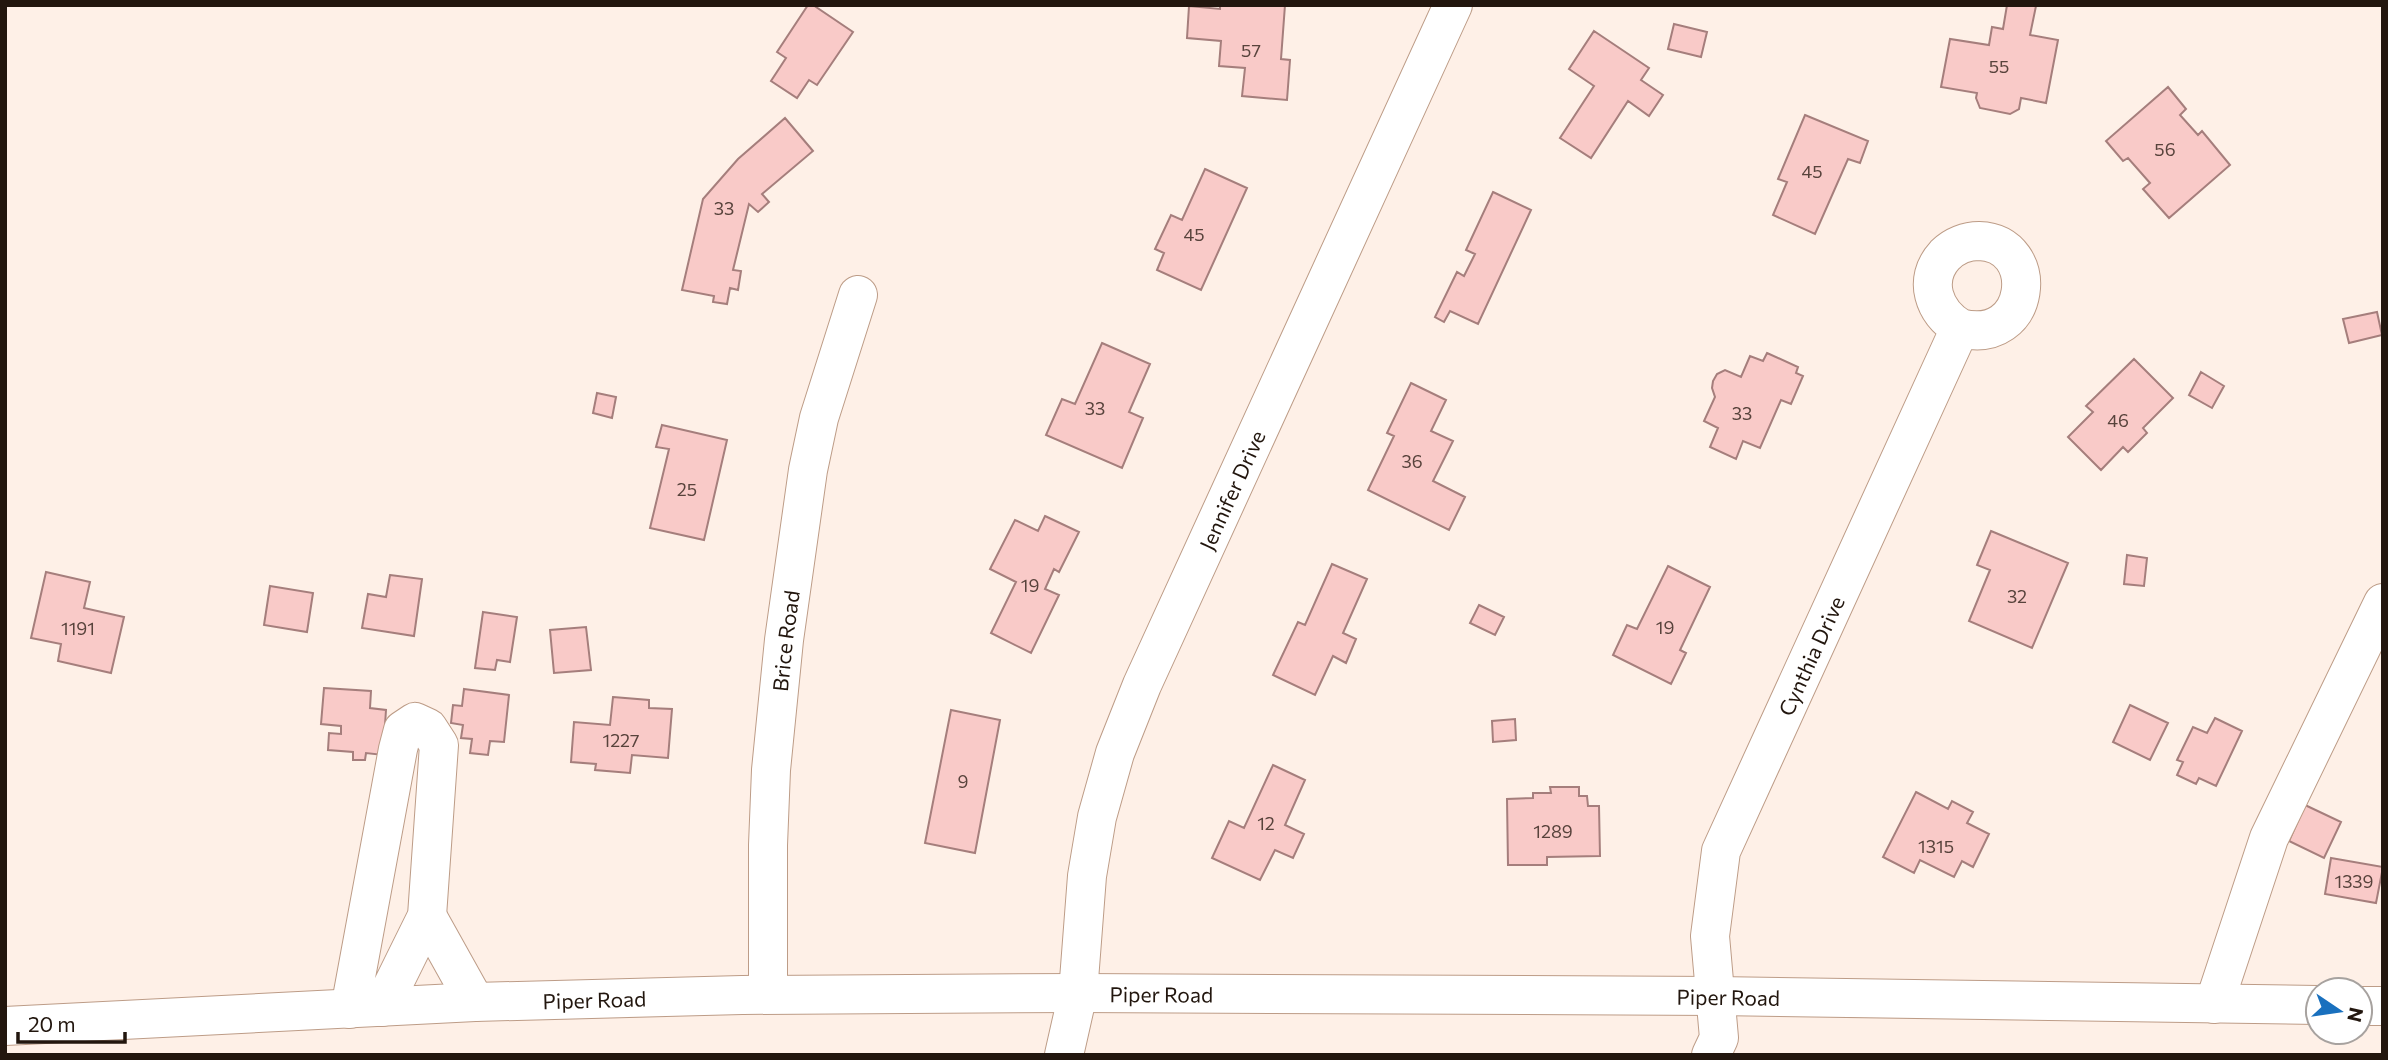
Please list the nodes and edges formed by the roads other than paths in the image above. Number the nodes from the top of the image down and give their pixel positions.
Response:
1 (1453, 5) edge
2 (858, 295) dead end
3 (1960, 328) dead end
4 (2383, 603) edge
5 (427, 916) junction
6 (1078, 993) junction
7 (768, 994) junction
8 (1717, 996) junction
9 (475, 1002) junction
10 (2214, 1004) junction
11 (2304, 1005) edge
12 (366, 1008) junction
13 (5, 1026) edge
14 (1063, 1055) edge
15 (1711, 1055) edge

1 - 6 street, Jennifer Drive
2 - 7 street, Brice Road
3 - 8 street, Cynthia Drive
4 - 10 street
5 - 9 street
5 - 12 street
5 - 12 street
6 - 7 street, Piper Road
6 - 8 street, Piper Road
6 - 14 street, Jennifer Drive
7 - 9 street, Piper Road
8 - 10 street, Piper Road
8 - 15 street, Cynthia Drive
9 - 12 street, Piper Road
10 - 11 street, Piper Road
12 - 13 street, Piper Road

